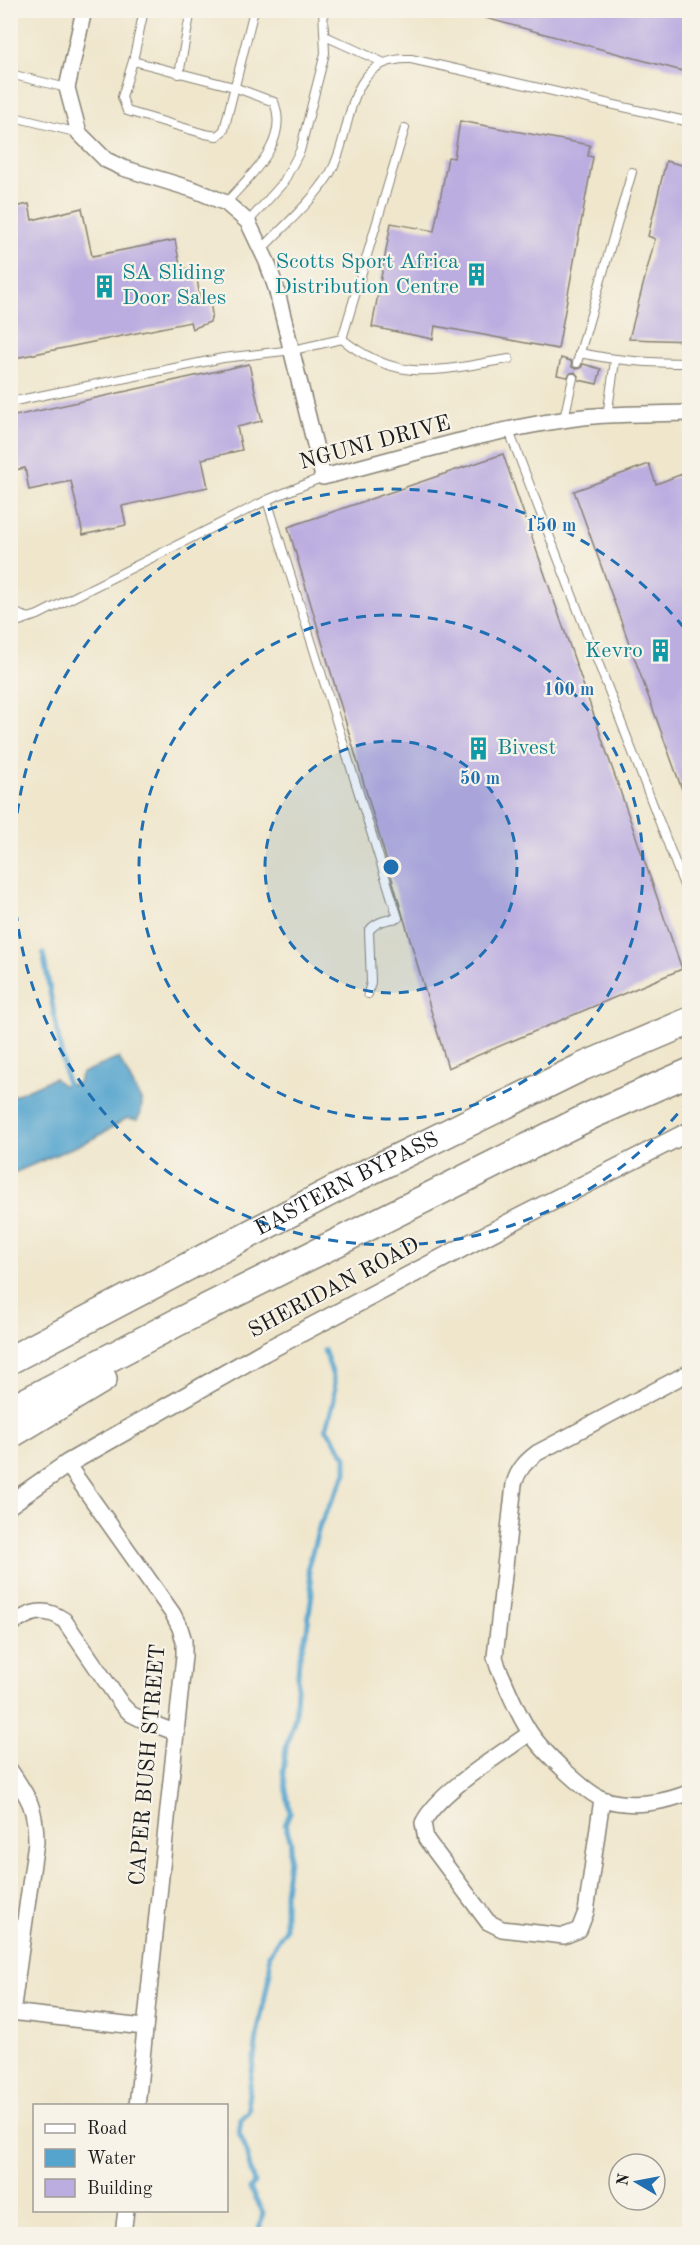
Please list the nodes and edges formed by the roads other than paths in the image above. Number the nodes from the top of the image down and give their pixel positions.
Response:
1 (84, 10) edge
2 (144, 10) edge
3 (191, 10) edge
4 (254, 10) edge
5 (322, 10) edge
6 (325, 36) junction
7 (133, 61) junction
8 (382, 62) junction
9 (10, 74) edge
10 (179, 74) junction
11 (234, 87) junction
12 (66, 88) junction
13 (10, 117) edge
14 (690, 122) edge
15 (405, 128) dead end
16 (79, 133) junction
17 (632, 172) dead end
18 (226, 203) junction
19 (248, 222) junction
20 (261, 250) junction
21 (342, 339) junction
22 (293, 351) junction
23 (579, 353) junction
24 (509, 359) dead end
25 (615, 361) junction
26 (577, 363) dead end
27 (690, 363) edge
28 (573, 378) dead end
29 (10, 402) edge
30 (690, 413) edge
31 (606, 417) junction
32 (564, 420) junction
33 (509, 430) junction
34 (323, 477) junction
35 (267, 500) junction
36 (10, 608) edge
37 (28, 617) junction
38 (10, 624) edge
39 (689, 898) edge
40 (368, 994) dead end
41 (690, 1022) edge
42 (690, 1072) edge
43 (690, 1131) edge
44 (176, 1323) junction
45 (10, 1360) edge
46 (690, 1372) edge
47 (10, 1410) edge
48 (10, 1435) edge
49 (67, 1464) junction
50 (10, 1504) edge
51 (10, 1624) edge
52 (177, 1733) junction
53 (530, 1733) junction
54 (10, 1770) edge
55 (690, 1792) edge
56 (602, 1799) junction
57 (11, 2012) edge
58 (144, 2027) junction
59 (136, 2104) edge
60 (126, 2212) edge
61 (123, 2235) edge

1 - 12 street
2 - 7 lane
3 - 10 lane
4 - 11 lane
5 - 6 lane
6 - 8 lane
6 - 19 lane
7 - 10 lane
7 - 11 lane
8 - 14 lane
8 - 20 lane
9 - 12 lane
10 - 11 lane
11 - 18 lane
12 - 16 street
13 - 16 lane
15 - 21 lane
16 - 18 street
17 - 23 lane
18 - 19 street
19 - 20 street
20 - 22 street
21 - 22 lane
21 - 24 lane
22 - 29 lane
22 - 34 street
23 - 25 lane
23 - 26 lane
25 - 27 lane
25 - 31 lane
28 - 32 lane
30 - 31 street, NGUNI DRIVE
31 - 32 street, NGUNI DRIVE
32 - 33 street, NGUNI DRIVE
33 - 34 street, NGUNI DRIVE
33 - 39 lane
34 - 35 lane, NGUNI DRIVE
35 - 37 lane, NGUNI DRIVE
35 - 40 lane
36 - 37 lane
37 - 38 lane, NGUNI DRIVE
41 - 45 highway, EASTERN BYPASS
42 - 44 highway
43 - 49 street, SHERIDAN ROAD
44 - 47 highway
44 - 48 highway
46 - 53 street
49 - 50 street, SHERIDAN ROAD
49 - 52 street, CAPER BUSH STREET
51 - 52 street
52 - 58 street, CAPER BUSH STREET
53 - 56 street
53 - 56 street
54 - 57 street
55 - 56 street
57 - 58 street
58 - 59 street, CAPER BUSH STREET
60 - 61 street

